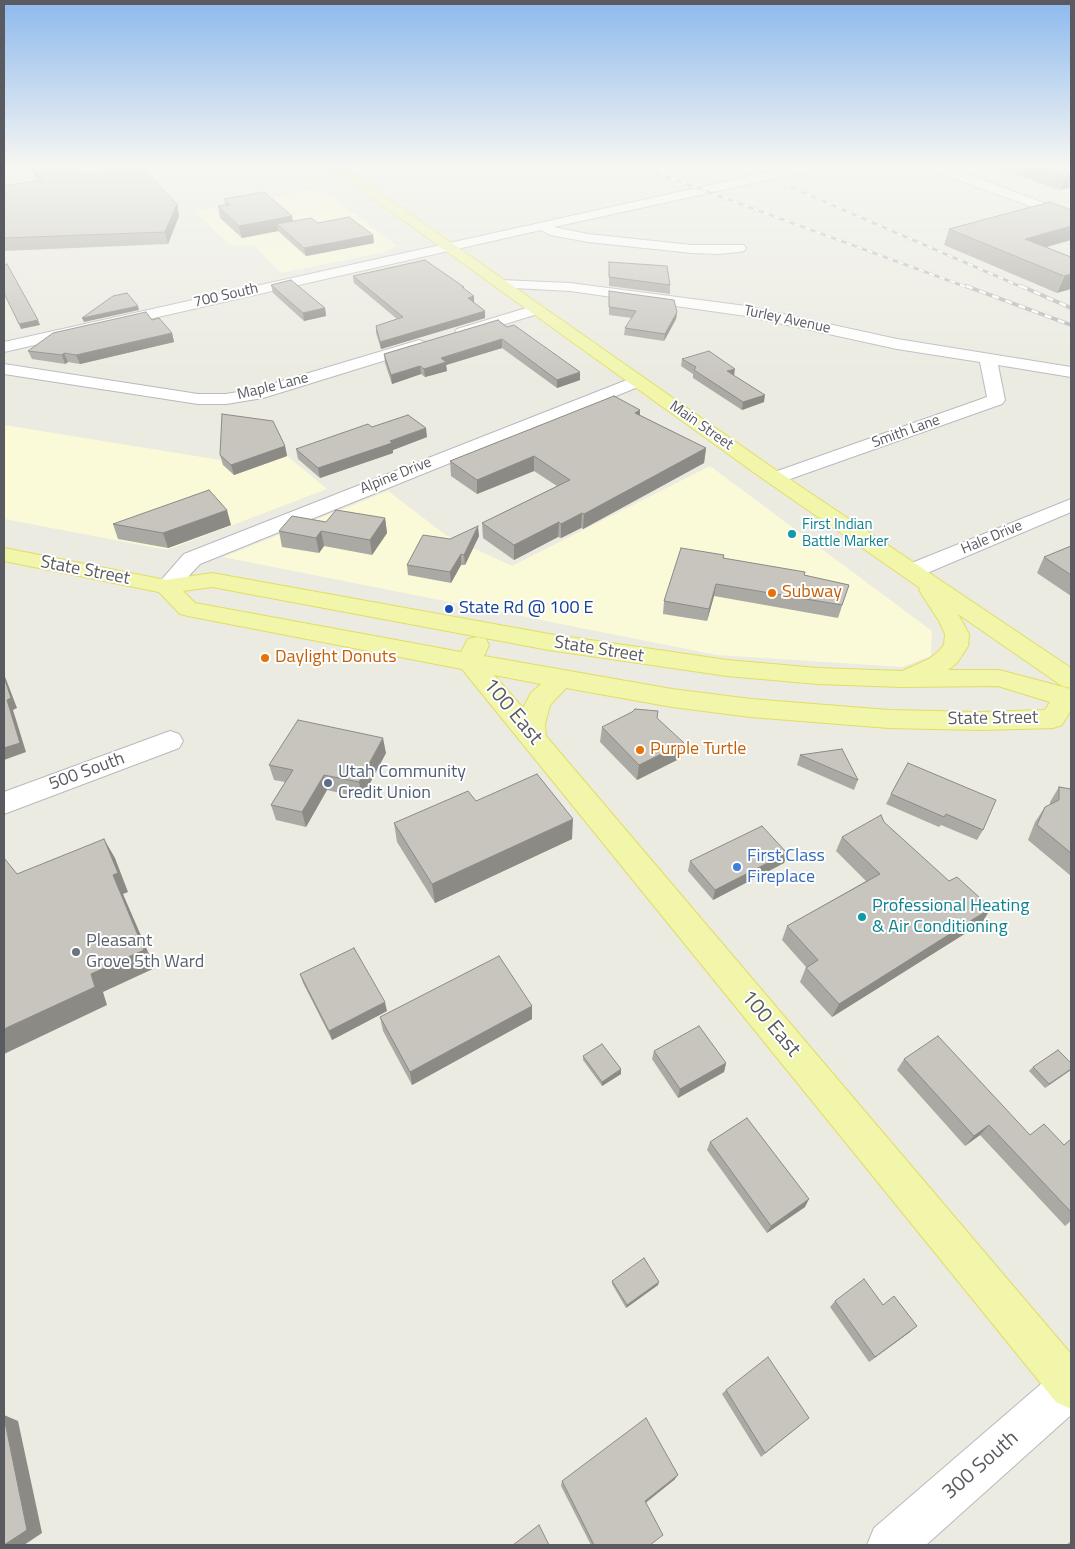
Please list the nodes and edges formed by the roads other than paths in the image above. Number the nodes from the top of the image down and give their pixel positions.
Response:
1 (437, 239) edge
2 (485, 239) edge
3 (599, 239) edge
4 (448, 247) junction
5 (739, 248) dead end
6 (501, 284) junction
7 (536, 310) junction
8 (4, 347) edge
9 (988, 358) junction
10 (4, 369) edge
11 (1071, 372) edge
12 (637, 381) junction
13 (776, 478) junction
14 (1071, 506) edge
15 (4, 555) edge
16 (918, 576) junction
17 (166, 587) junction
18 (259, 589) junction
19 (473, 653) junction
20 (727, 668) junction
21 (561, 679) junction
22 (901, 679) junction
23 (1069, 692) edge
24 (533, 738) junction
25 (170, 741) dead end
26 (4, 803) edge
27 (1071, 1386) edge
28 (891, 1545) edge

1 - 4 main road, Main Street
2 - 4 street, 700 South
3 - 5 street
4 - 6 main road, Main Street
4 - 8 street, 700 South
6 - 7 main road, Main Street
6 - 9 street, Turley Avenue
7 - 10 street, Maple Lane
7 - 12 main road, Main Street
9 - 11 street, Turley Avenue
9 - 13 street, Smith Lane
12 - 13 main road, Main Street
12 - 17 street, Alpine Drive
13 - 16 main road, Main Street
14 - 16 street, Hale Drive
15 - 17 main road, State Street
16 - 22 main road
16 - 23 main road, Main Street
17 - 18 main road, State Street
17 - 19 main road, State Street
18 - 19 main road
18 - 20 main road, State Street
19 - 20 main road
19 - 21 main road, State Street
19 - 24 main road, 100 East
20 - 22 main road, State Street
21 - 23 main road, State Street
21 - 24 main road
22 - 23 main road, State Street
24 - 27 main road, 100 East
25 - 26 street, 500 South
27 - 28 street, 300 South

